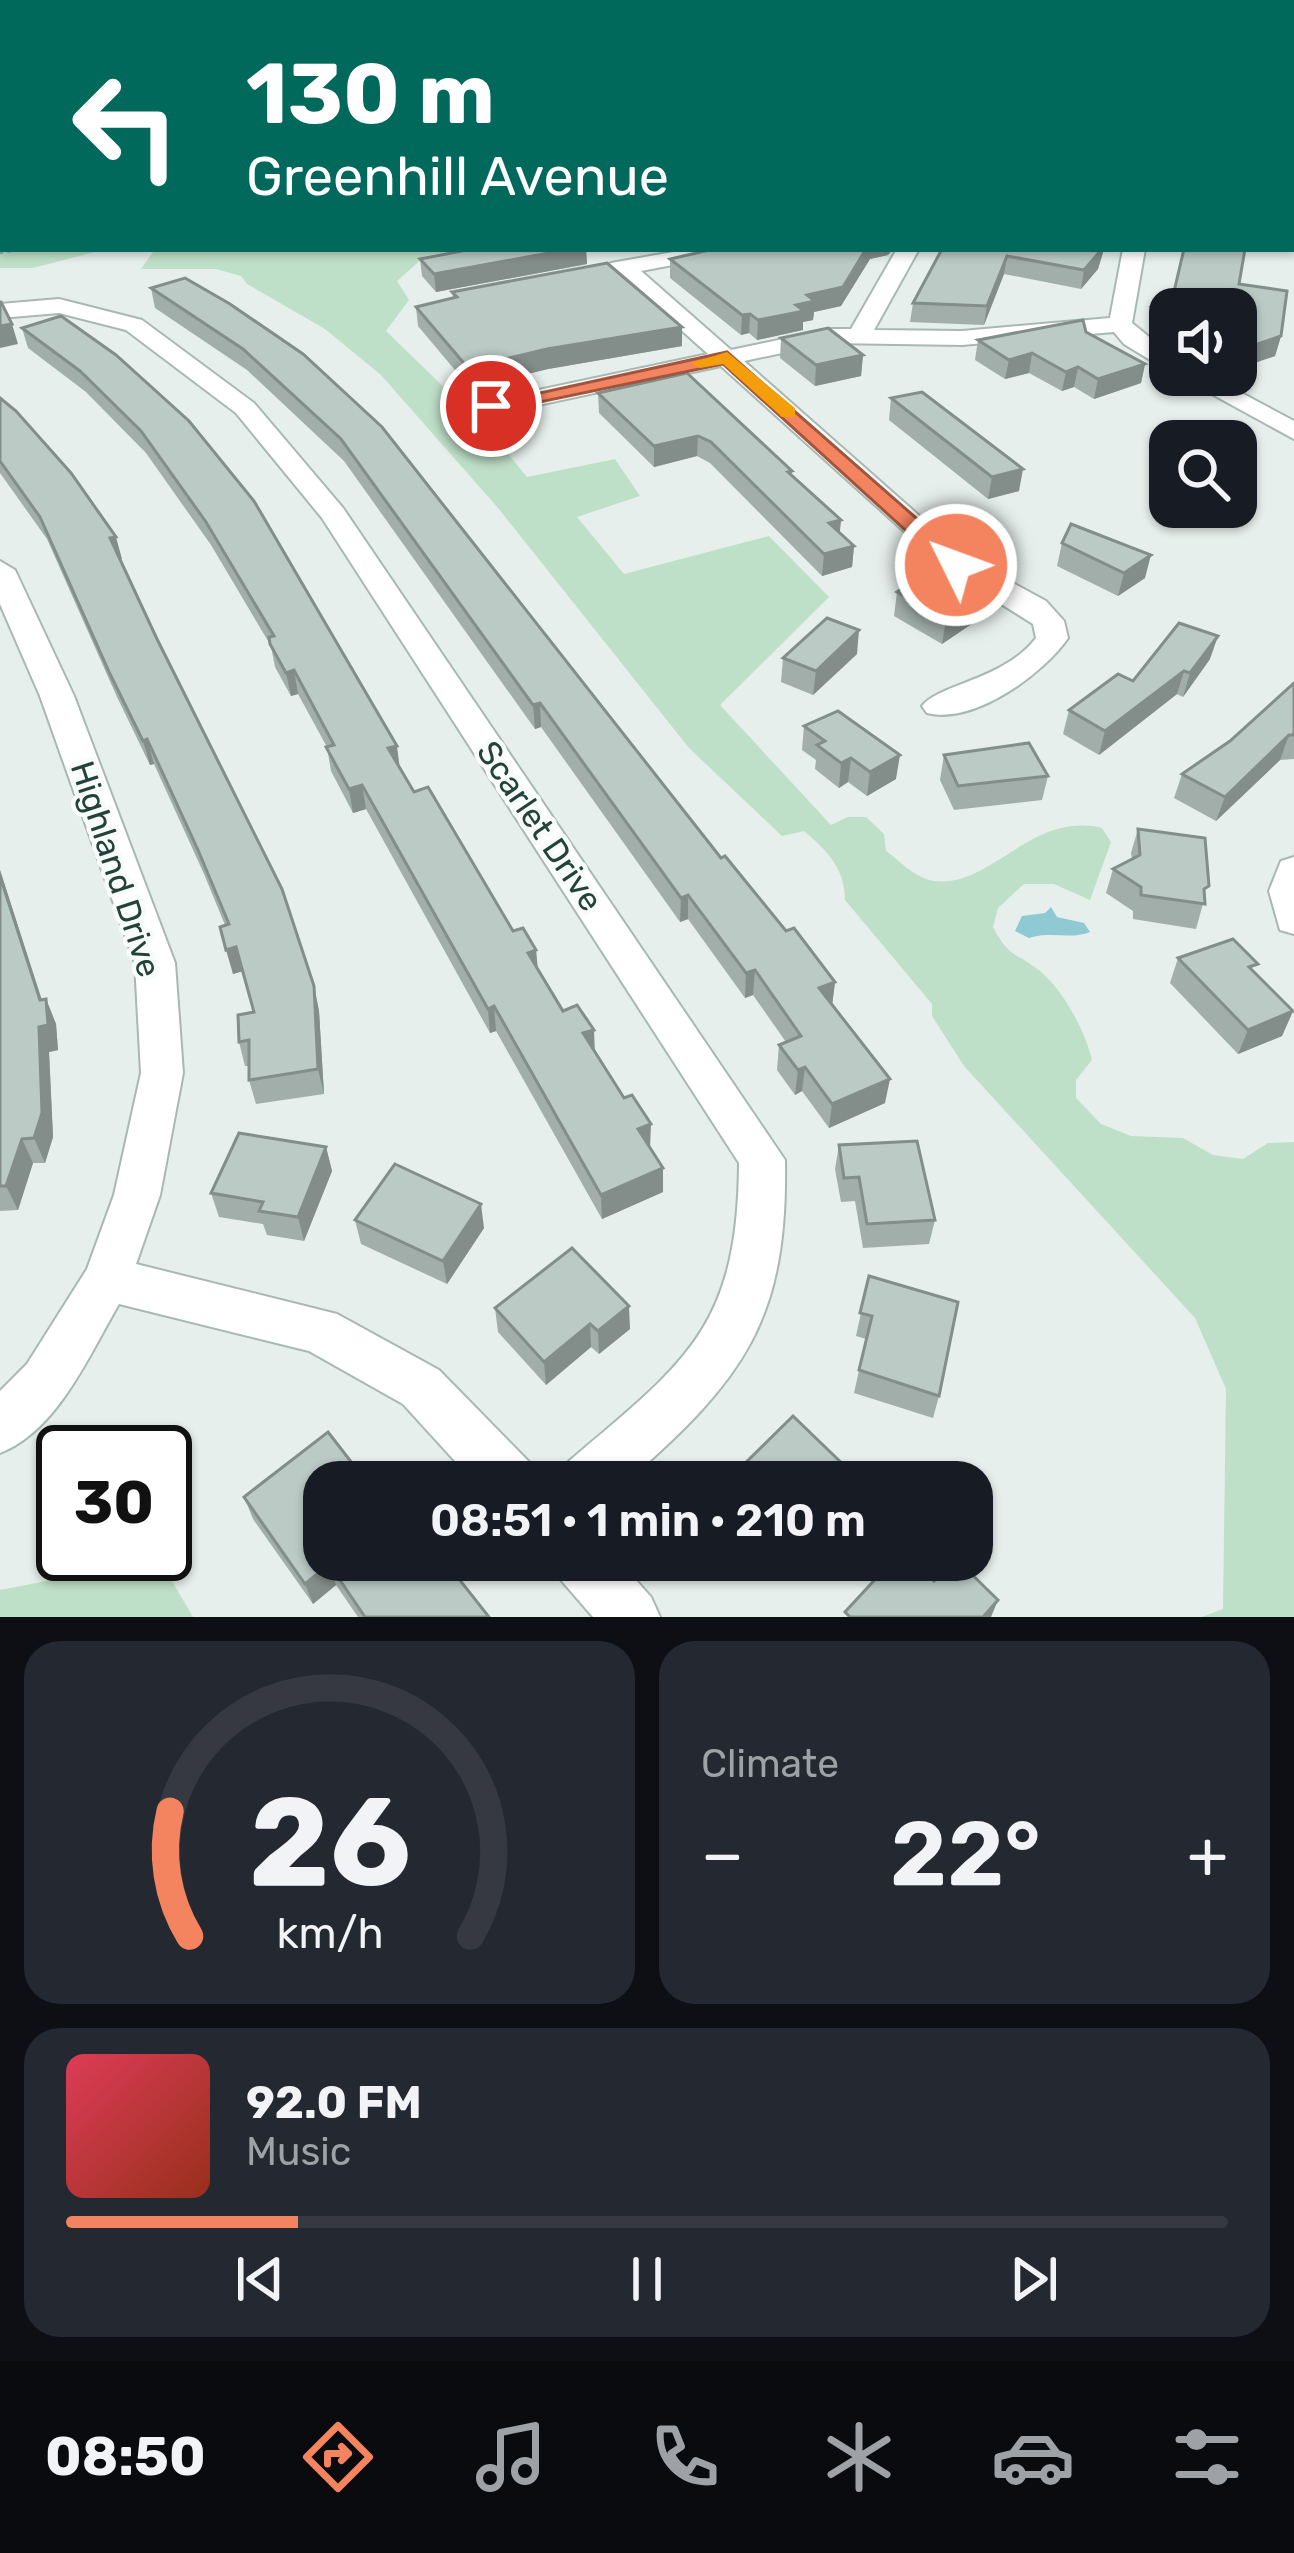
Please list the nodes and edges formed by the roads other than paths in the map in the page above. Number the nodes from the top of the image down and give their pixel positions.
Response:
1 (709, 252) edge
2 (906, 252) edge
3 (1133, 252) edge
4 (625, 268) junction
5 (580, 276) edge
6 (0, 311) edge
7 (1120, 324) junction
8 (859, 336) junction
9 (1149, 351) edge
10 (727, 357) junction
11 (1228, 396) edge
12 (491, 406) dead end
13 (1294, 431) edge
14 (0, 570) edge
15 (939, 706) dead end
16 (1294, 870) edge
17 (1294, 920) edge
18 (106, 1279) junction
19 (0, 1428) edge
20 (491, 1461) edge
21 (609, 1461) edge
22 (599, 1581) edge
23 (631, 1617) edge

1 - 4 street
2 - 8 street
3 - 7 street
4 - 5 street
4 - 10 street
6 - 21 street, Scarlet Drive
7 - 8 street
7 - 9 street
8 - 10 street
10 - 12 street
10 - 15 street
11 - 13 street
14 - 18 street, Highland Drive
16 - 17 street
18 - 19 street, Highland Drive
18 - 20 street
22 - 23 street

